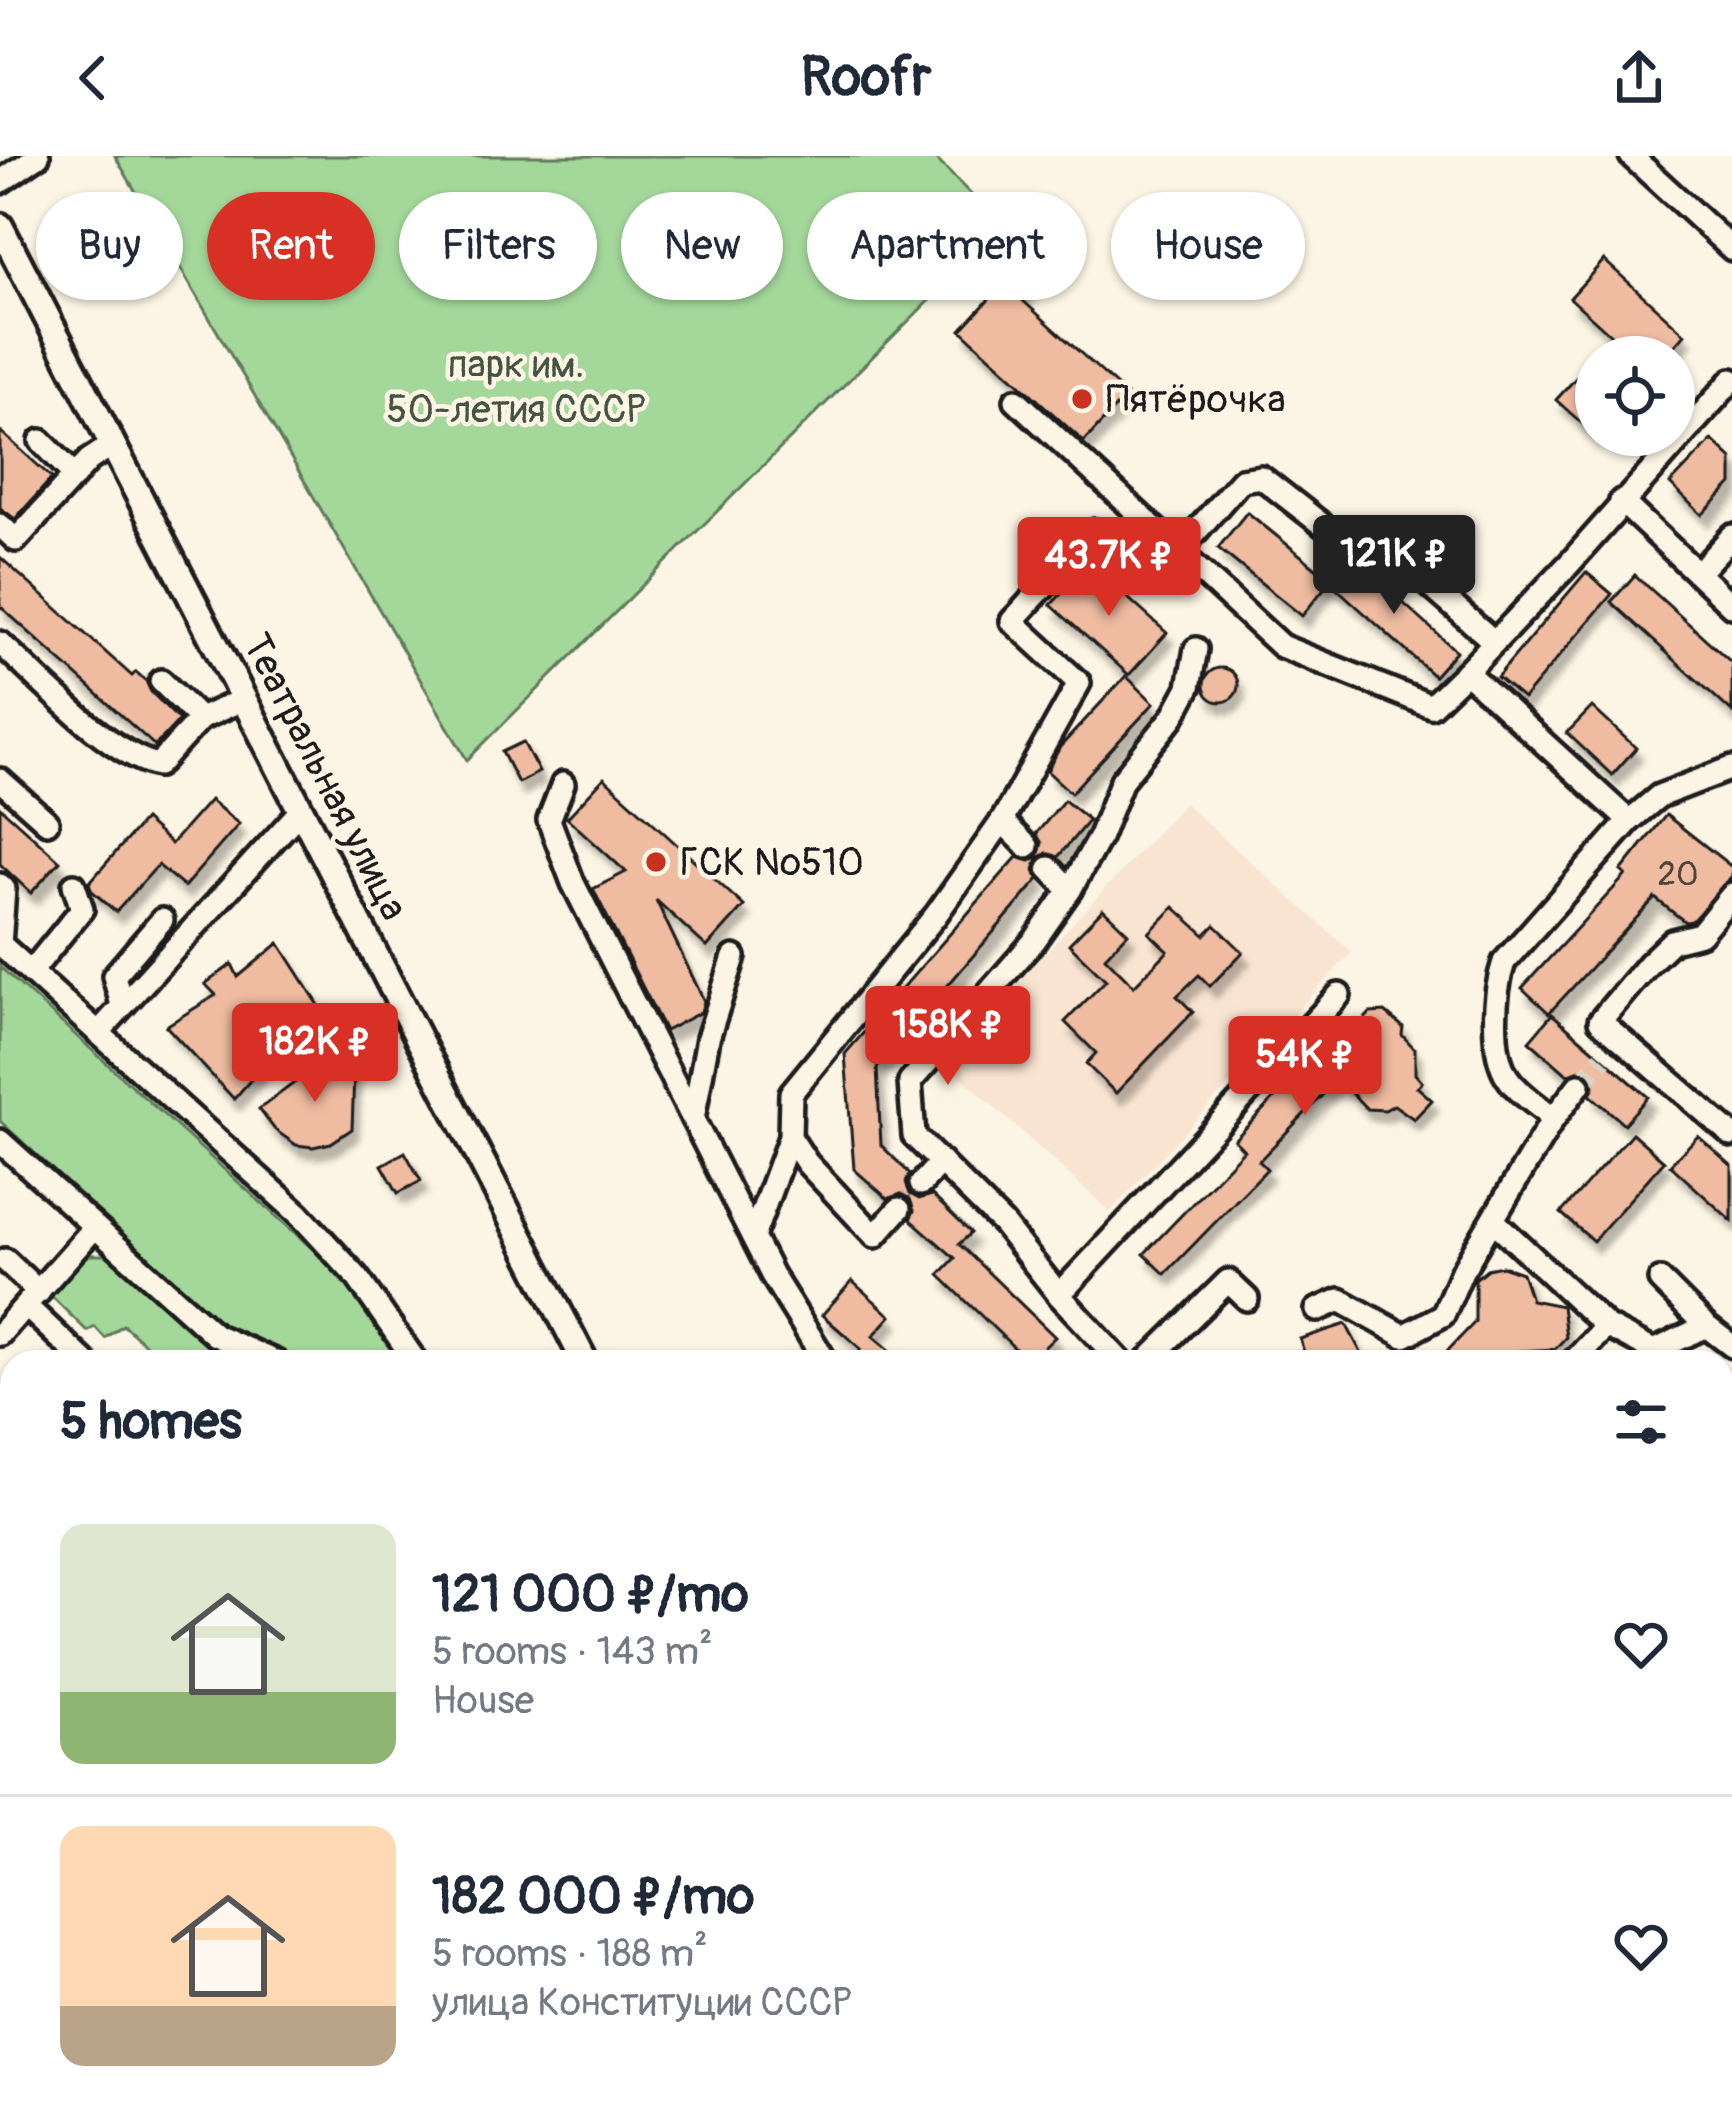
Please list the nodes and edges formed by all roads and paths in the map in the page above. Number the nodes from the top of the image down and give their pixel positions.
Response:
1 (38, 156) edge
2 (1630, 156) edge
3 (0, 182) edge
4 (0, 226) edge
5 (1732, 249) edge
6 (1732, 380) edge
7 (1016, 400) dead end
8 (41, 441) dead end
9 (112, 445) junction
10 (75, 476) junction
11 (1622, 501) junction
12 (0, 525) edge
13 (1095, 531) dead end
14 (1732, 536) edge
15 (1180, 550) junction
16 (1698, 573) junction
17 (1732, 606) edge
18 (1492, 640) junction
19 (0, 643) edge
20 (1196, 649) dead end
21 (1466, 672) junction
22 (161, 681) dead end
23 (244, 700) junction
24 (200, 719) junction
25 (1732, 768) edge
26 (0, 780) edge
27 (563, 784) dead end
28 (301, 810) junction
29 (1003, 821) junction
30 (1630, 821) junction
31 (47, 822) dead end
32 (1027, 846) dead end
33 (1049, 868) dead end
34 (0, 885) edge
35 (74, 885) dead end
36 (1070, 890) junction
37 (1732, 895) edge
38 (162, 920) dead end
39 (0, 945) edge
40 (734, 957) dead end
41 (31, 972) junction
42 (1339, 995) dead end
43 (122, 1005) junction
44 (98, 1034) junction
45 (1620, 1039) junction
46 (1603, 1058) tunnel mouth
47 (1579, 1085) tunnel mouth
48 (1552, 1118) junction
49 (693, 1120) junction
50 (1732, 1135) edge
51 (790, 1138) junction
52 (0, 1141) edge
53 (941, 1162) junction
54 (921, 1184) dead end
55 (899, 1209) dead end
56 (1494, 1221) junction
57 (95, 1227) junction
58 (753, 1237) junction
59 (5, 1260) dead end
60 (1660, 1280) dead end
61 (1059, 1295) junction
62 (33, 1299) junction
63 (1246, 1299) dead end
64 (1317, 1310) dead end
65 (1606, 1326) junction
66 (1706, 1326) junction
67 (0, 1334) edge
68 (1732, 1346) edge
69 (76, 1350) edge
70 (248, 1350) edge
71 (408, 1350) edge
72 (579, 1350) edge
73 (819, 1350) edge
74 (1110, 1350) edge
75 (1158, 1350) edge
76 (1584, 1350) edge
77 (1640, 1350) edge
78 (1663, 1350) edge

1 - 3 street
2 - 5 street
4 - 9 main road, Театральная улица
6 - 11 street
7 - 15 street
8 - 10 street
9 - 10 street
9 - 23 main road, Театральная улица
10 - 12 street
11 - 16 street
11 - 18 street
13 - 29 street
14 - 16 street
15 - 18 street
15 - 21 street
16 - 17 street
18 - 21 street
19 - 24 street
20 - 36 street
21 - 30 street
22 - 24 street
23 - 24 street
23 - 28 main road, Театральная улица
25 - 30 street
26 - 31 street
27 - 49 street
28 - 43 street
28 - 72 main road, Театральная улица
29 - 32 street
29 - 51 street
30 - 48 street
33 - 36 street
34 - 39 street
35 - 41 street
36 - 53 street
37 - 45 street
38 - 43 street
39 - 41 street
40 - 49 street
41 - 44 street
42 - 61 street
43 - 44 street
44 - 71 street
45 - 46 street
45 - 50 street
47 - 48 street
48 - 56 street
49 - 58 street
51 - 55 street
51 - 58 street
52 - 57 street
53 - 54 street
53 - 61 street
56 - 64 street
56 - 65 street
57 - 62 street
57 - 70 street
58 - 73 street
59 - 62 street
60 - 66 street
61 - 74 street
62 - 67 street
62 - 69 street
63 - 75 street
65 - 76 street
65 - 77 street
66 - 68 street
66 - 78 street

